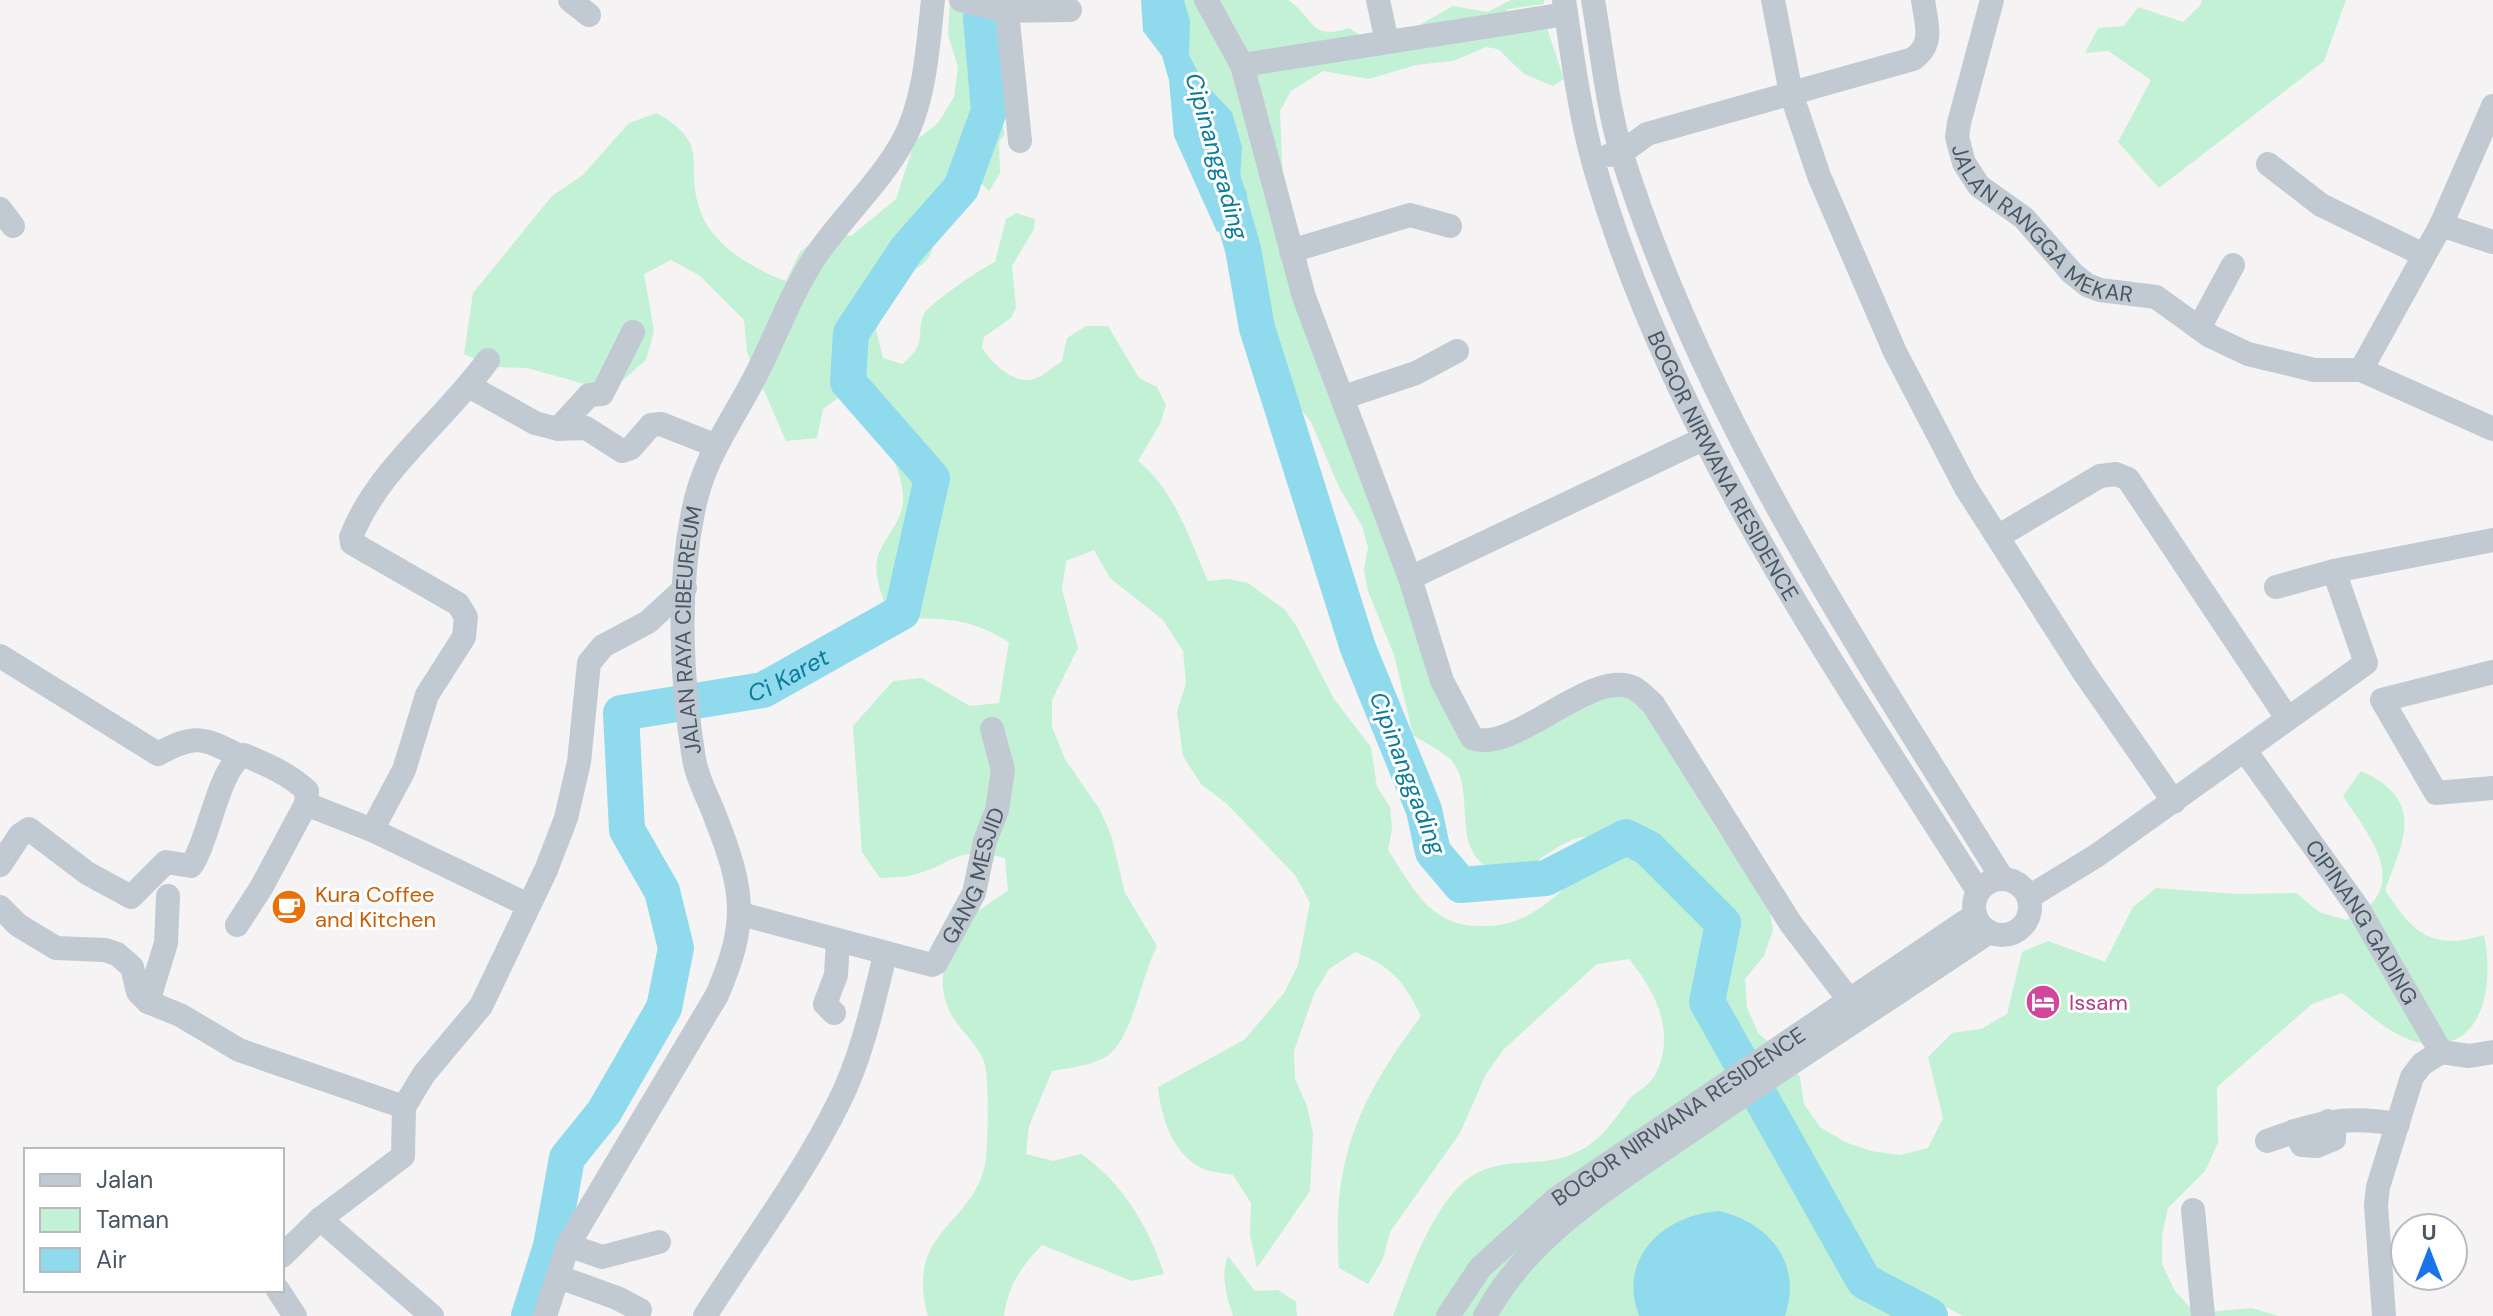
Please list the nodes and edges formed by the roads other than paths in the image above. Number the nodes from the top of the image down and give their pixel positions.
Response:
1 (933, 0) edge
2 (963, 0) edge
3 (1206, 0) edge
4 (1378, 0) edge
5 (1593, 0) edge
6 (1773, 0) edge
7 (1923, 0) edge
8 (1992, 0) edge
9 (1565, 7) edge
10 (1004, 10) junction
11 (1070, 10) dead end
12 (1387, 42) junction
13 (1242, 65) junction
14 (1791, 93) junction
15 (2493, 106) edge
16 (1020, 141) dead end
17 (1621, 153) junction
18 (2482, 154) edge
19 (1593, 160) junction
20 (2268, 164) dead end
21 (2441, 225) junction
22 (1450, 226) dead end
23 (2493, 242) edge
24 (1291, 251) junction
25 (2424, 255) junction
26 (2233, 265) dead end
27 (2199, 328) junction
28 (633, 332) dead end
29 (1457, 351) dead end
30 (488, 360) dead end
31 (2361, 370) junction
32 (469, 386) junction
33 (1344, 397) junction
34 (558, 429) junction
35 (2493, 429) edge
36 (1703, 439) junction
37 (714, 445) junction
38 (1999, 536) junction
39 (2493, 540) edge
40 (2334, 571) junction
41 (1815, 576) junction
42 (1410, 578) junction
43 (2276, 587) dead end
44 (685, 588) junction
45 (1788, 589) junction
46 (0, 656) edge
47 (2366, 663) junction
48 (2493, 672) edge
49 (2382, 700) junction
50 (2287, 718) junction
51 (992, 729) dead end
52 (2246, 752) junction
53 (240, 756) junction
54 (2493, 788) edge
55 (2174, 802) junction
56 (306, 804) junction
57 (372, 830) junction
58 (0, 865) edge
59 (2002, 878) junction
60 (168, 896) dead end
61 (2029, 897) junction
62 (528, 905) junction
63 (0, 907) edge
64 (1981, 913) junction
65 (741, 914) junction
66 (237, 925) dead end
67 (838, 941) junction
68 (885, 955) junction
69 (1850, 1001) junction
70 (148, 1002) junction
71 (834, 1013) dead end
72 (2441, 1052) junction
73 (2493, 1052) edge
74 (1769, 1066) junction
75 (1730, 1092) junction
76 (404, 1107) junction
77 (2398, 1124) junction
78 (2267, 1141) dead end
79 (2193, 1210) dead end
80 (320, 1219) junction
81 (659, 1242) dead end
82 (568, 1245) junction
83 (284, 1254) edge
84 (559, 1277) junction
85 (279, 1292) edge
86 (640, 1310) dead end
87 (295, 1316) edge
88 (432, 1316) edge
89 (545, 1316) edge
90 (705, 1316) edge
91 (1448, 1316) edge
92 (1485, 1316) edge
93 (2203, 1316) edge
94 (2384, 1316) edge

1 - 37 street, JALAN RAYA CIBEUREUM
2 - 10 street
3 - 13 street
4 - 12 street
5 - 17 street, BOGOR NIRWANA RESIDENCE
6 - 14 street
7 - 14 street
8 - 27 street, JALAN RANGGA MEKAR
9 - 12 street
9 - 19 street, BOGOR NIRWANA RESIDENCE
10 - 11 street
10 - 16 street
12 - 13 street
13 - 24 street
14 - 17 street
14 - 38 street
15 - 18 street
17 - 19 street
17 - 41 street, BOGOR NIRWANA RESIDENCE
18 - 21 street
19 - 36 street, BOGOR NIRWANA RESIDENCE
20 - 25 street
21 - 23 street
21 - 25 street
22 - 24 street
24 - 33 street
25 - 31 street
26 - 27 street
27 - 31 street, JALAN RANGGA MEKAR
28 - 34 street
29 - 33 street
30 - 32 street
31 - 35 street, JALAN RANGGA MEKAR
32 - 34 street
32 - 57 street
33 - 42 street
34 - 37 street
36 - 42 street
36 - 45 street, BOGOR NIRWANA RESIDENCE
37 - 44 street, JALAN RAYA CIBEUREUM
38 - 50 street
38 - 55 street
39 - 40 street
40 - 43 street
40 - 47 street
41 - 45 street
41 - 59 street, BOGOR NIRWANA RESIDENCE
42 - 69 street
44 - 62 street
44 - 65 street, JALAN RAYA CIBEUREUM
45 - 64 street, BOGOR NIRWANA RESIDENCE
46 - 53 street
47 - 49 street
47 - 50 street
48 - 49 street
49 - 54 street
50 - 52 street
51 - 68 street, GANG MESJID
52 - 55 street
52 - 72 street, CIPINANG GADING
53 - 56 street
53 - 58 street
55 - 61 street
56 - 57 street
56 - 66 street
57 - 62 street
59 - 61 street
59 - 64 street
60 - 70 street
61 - 64 street
62 - 76 street
63 - 70 street
64 - 69 street, BOGOR NIRWANA RESIDENCE
64 - 74 street, BOGOR NIRWANA RESIDENCE
65 - 67 street, GANG MESJID
65 - 82 street, JALAN RAYA CIBEUREUM
67 - 68 street, GANG MESJID
67 - 71 street
68 - 90 street
69 - 74 street, BOGOR NIRWANA RESIDENCE
70 - 76 street
72 - 73 street
72 - 77 street
74 - 75 street
75 - 91 street, BOGOR NIRWANA RESIDENCE
75 - 92 street, BOGOR NIRWANA RESIDENCE
76 - 80 street
77 - 78 street
77 - 94 street
79 - 93 street
80 - 83 street
80 - 88 street
81 - 82 street
82 - 84 street, JALAN RAYA CIBEUREUM
84 - 86 street
84 - 89 street, JALAN RAYA CIBEUREUM
85 - 87 street

